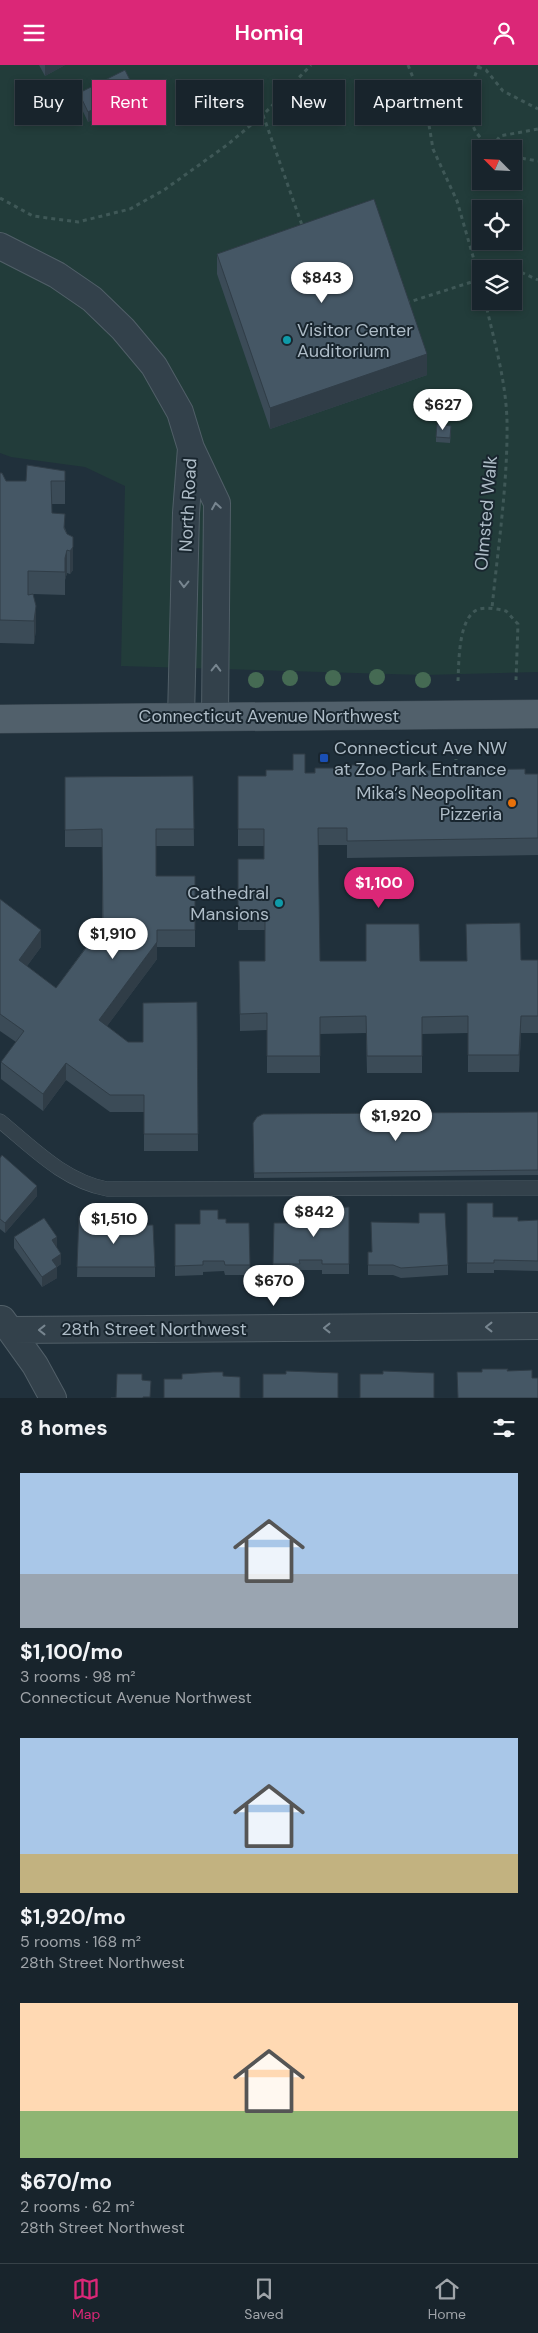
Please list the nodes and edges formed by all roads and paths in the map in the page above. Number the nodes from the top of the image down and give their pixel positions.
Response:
1 (302, 65) edge
2 (311, 65) edge
3 (408, 65) edge
4 (478, 66) edge
5 (304, 70) junction
6 (538, 109) edge
7 (263, 115) joint
8 (251, 125) edge
9 (538, 129) edge
10 (485, 140) edge
11 (498, 140) edge
12 (522, 158) edge
13 (538, 161) edge
14 (0, 198) edge
15 (303, 229) edge
16 (0, 246) edge
17 (475, 260) edge
18 (522, 273) edge
19 (538, 280) edge
20 (472, 282) edge
21 (402, 304) edge
22 (487, 310) edge
23 (191, 448) junction
24 (492, 608) junction
25 (516, 680) dead end
26 (458, 681) dead end
27 (538, 714) edge
28 (181, 717) junction
29 (215, 717) junction
30 (0, 719) edge
31 (456, 751) dead end
32 (456, 760) dead end
33 (0, 1121) edge
34 (538, 1188) edge
35 (5, 1324) edge
36 (538, 1326) edge
37 (53, 1398) edge

1 - 5 path
2 - 5 path
3 - 17 path
4 - 6 path
4 - 10 path
5 - 7 path
7 - 15 path
8 - 14 path
9 - 11 path
12 - 13 path
16 - 23 street
18 - 19 path
20 - 21 path
22 - 24 path, Olmsted Walk
23 -> 28 street, North Road
29 -> 23 street, North Road
24 - 25 path
24 - 26 path
27 - 29 main road, Connecticut Avenue Northwest
28 - 29 main road, Connecticut Avenue Northwest
28 - 30 main road, Connecticut Avenue Northwest
31 - 32 path
33 - 34 lane
36 -> 35 street, 28th Street Northwest
35 - 37 street

